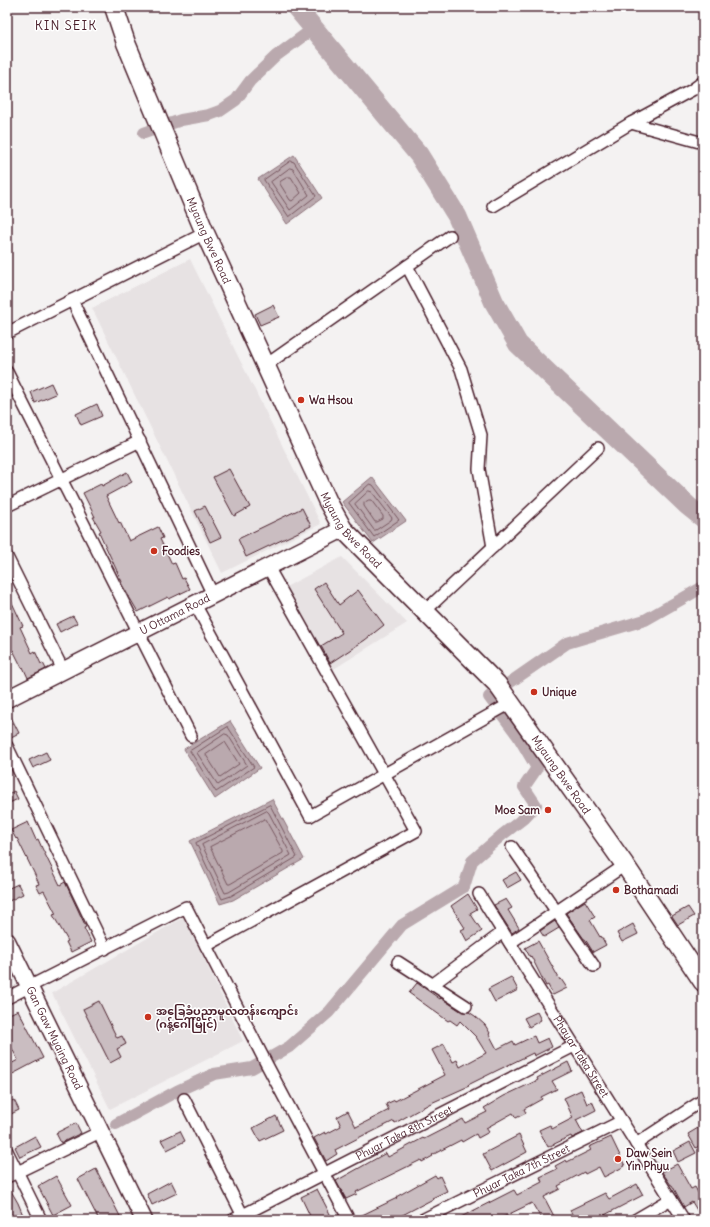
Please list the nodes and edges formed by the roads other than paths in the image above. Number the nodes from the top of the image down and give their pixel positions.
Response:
1 (114, 7) edge
2 (703, 82) edge
3 (631, 122) junction
4 (703, 142) edge
5 (493, 206) dead end
6 (205, 233) junction
7 (450, 236) dead end
8 (406, 266) junction
9 (72, 300) junction
10 (7, 333) edge
11 (266, 365) junction
12 (7, 372) edge
13 (140, 441) junction
14 (598, 448) dead end
15 (61, 480) junction
16 (7, 506) edge
17 (343, 529) junction
18 (494, 547) junction
19 (7, 557) edge
20 (268, 567) junction
21 (213, 595) junction
22 (195, 604) junction
23 (425, 611) junction
24 (139, 632) junction
25 (63, 670) junction
26 (7, 699) edge
27 (502, 701) junction
28 (191, 736) dead end
29 (7, 746) edge
30 (384, 775) junction
31 (512, 847) dead end
32 (625, 865) junction
33 (479, 894) dead end
34 (556, 912) junction
35 (503, 932) junction
36 (7, 941) edge
37 (510, 944) junction
38 (206, 946) junction
39 (105, 949) junction
40 (398, 962) dead end
41 (594, 966) dead end
42 (703, 982) edge
43 (432, 985) junction
44 (29, 987) junction
45 (7, 998) edge
46 (466, 1006) dead end
47 (574, 1046) junction
48 (184, 1099) dead end
49 (703, 1100) edge
50 (622, 1121) junction
51 (102, 1137) junction
52 (636, 1144) junction
53 (7, 1151) edge
54 (17, 1172) junction
55 (324, 1174) junction
56 (7, 1177) edge
57 (671, 1199) junction
58 (240, 1218) edge
59 (41, 1220) edge
60 (144, 1220) edge
61 (349, 1220) edge
62 (422, 1220) edge
63 (635, 1220) edge
64 (684, 1220) edge

1 - 6 main road, Myaung Bwe Road
2 - 3 street
3 - 4 street
3 - 5 street
6 - 9 street
6 - 11 main road, Myaung Bwe Road
7 - 8 street
8 - 11 street
8 - 18 street
9 - 10 street
9 - 13 street
11 - 17 main road, Myaung Bwe Road
12 - 15 street
13 - 15 street
13 - 21 street
14 - 18 street
15 - 16 street
15 - 24 street
17 - 20 street, U Ottama Road
17 - 23 main road, Myaung Bwe Road
18 - 23 street
19 - 25 street
20 - 21 street, U Ottama Road
20 - 30 street
21 - 22 street, U Ottama Road
22 - 24 street, U Ottama Road
22 - 30 street
23 - 27 main road, Myaung Bwe Road
24 - 25 street, U Ottama Road
24 - 28 street
25 - 26 street, U Ottama Road
27 - 30 street
27 - 32 main road, Myaung Bwe Road
29 - 39 street
30 - 38 street
31 - 34 street
32 - 34 street
32 - 42 main road, Myaung Bwe Road
33 - 35 street, Phayar Taka Street
34 - 37 street
34 - 41 street
35 - 37 street, Phayar Taka Street
35 - 43 street
36 - 44 street, Gan Gaw Myaing Road
37 - 47 street, Phayar Taka Street
38 - 39 street
38 - 55 street
39 - 44 street
40 - 43 street
43 - 46 street
44 - 45 street
44 - 51 street, Gan Gaw Myaing Road
47 - 50 street, Phayar Taka Street
47 - 55 street, Phyar Taka 8th Street
48 - 58 street
49 - 52 street
50 - 52 street, Phayar Taka Street
50 - 62 street, Phyar Taka 7th Street
51 - 54 street
51 - 60 street, Gan Gaw Myaing Road
52 - 57 street, Phayar Taka Street
53 - 54 street
54 - 56 street
54 - 59 street
55 - 58 street, Phyar Taka 8th Street
55 - 61 street
57 - 63 street
57 - 64 street, Phayar Taka Street

